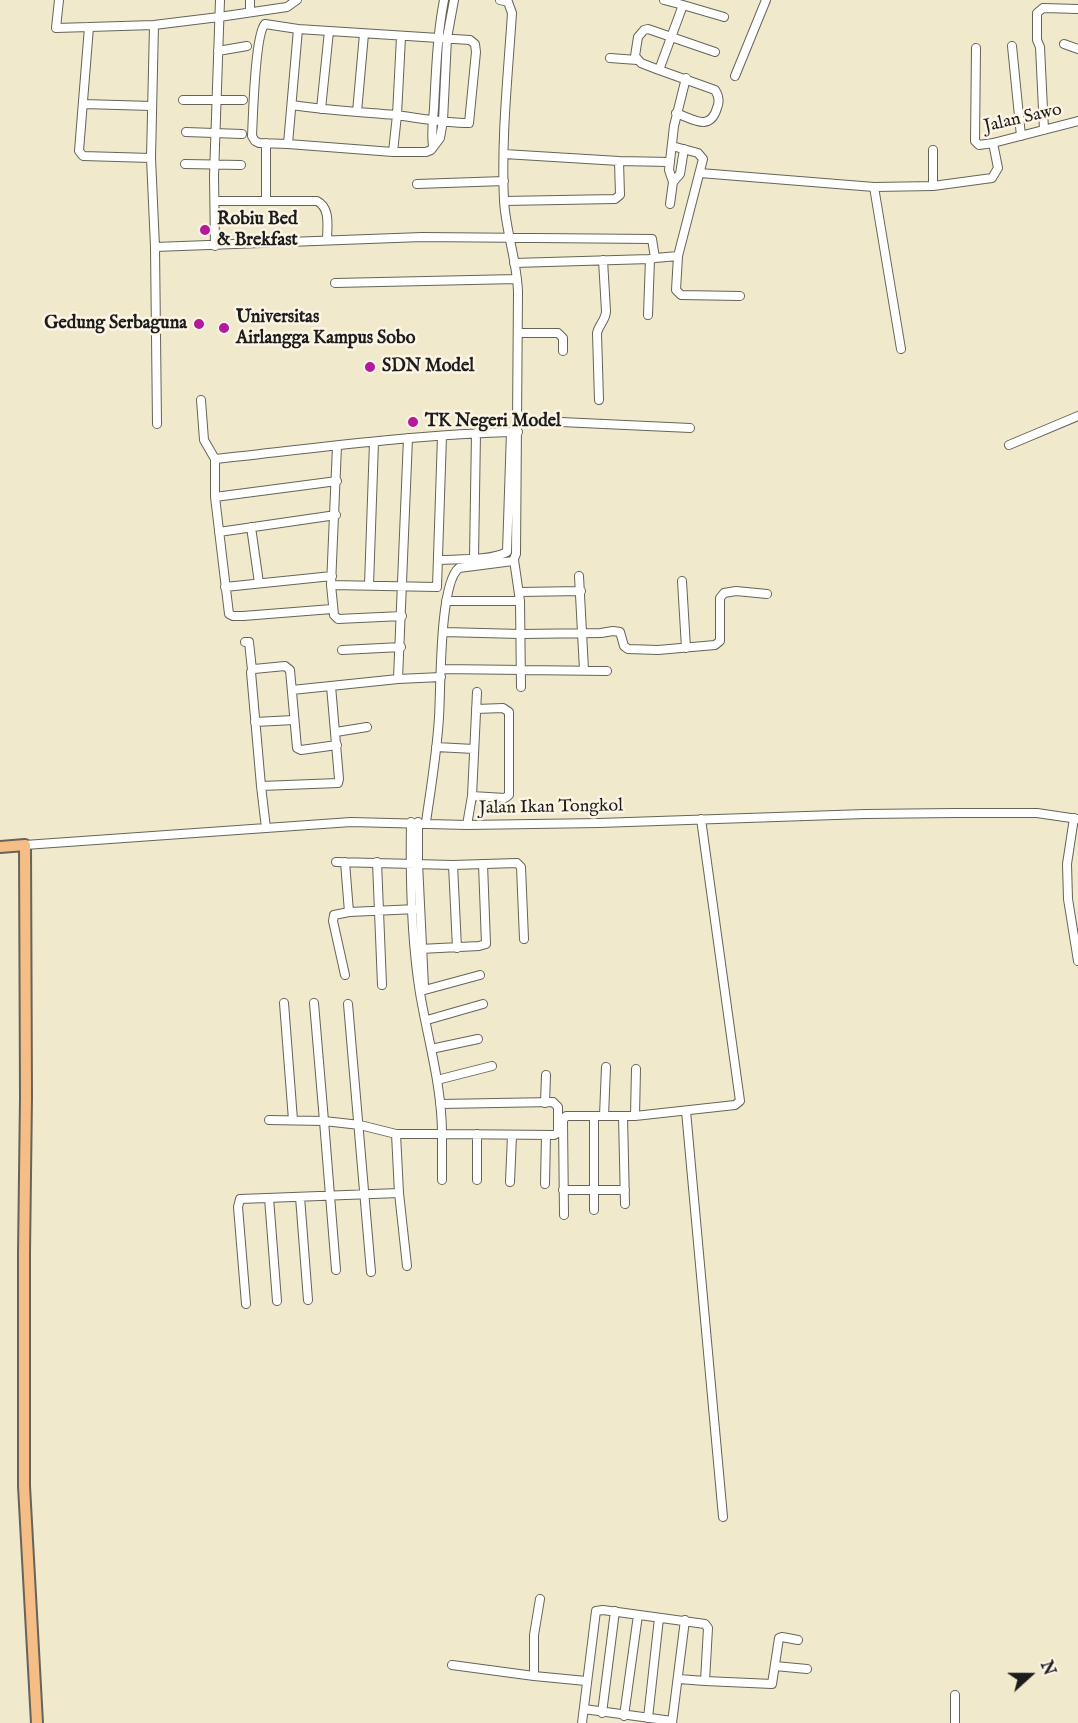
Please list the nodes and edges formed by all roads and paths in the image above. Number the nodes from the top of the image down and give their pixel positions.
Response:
1 (59, 0) edge
2 (220, 0) edge
3 (250, 0) edge
4 (297, 0) edge
5 (444, 0) edge
6 (454, 0) edge
7 (664, 0) edge
8 (766, 0) edge
9 (505, 1) edge
10 (683, 5) junction
11 (1078, 9) edge
12 (250, 12) junction
13 (219, 17) junction
14 (723, 17) dead end
15 (154, 25) junction
16 (89, 27) junction
17 (298, 29) junction
18 (329, 32) junction
19 (364, 34) junction
20 (400, 37) junction
21 (447, 38) junction
22 (672, 38) junction
23 (437, 39) junction
24 (1064, 44) dead end
25 (247, 46) dead end
26 (1012, 46) dead end
27 (976, 48) dead end
28 (1078, 49) edge
29 (218, 51) junction
30 (715, 52) dead end
31 (610, 58) dead end
32 (637, 60) junction
33 (659, 70) junction
34 (735, 76) dead end
35 (686, 78) junction
36 (183, 100) dead end
37 (217, 100) junction
38 (243, 100) dead end
39 (83, 104) junction
40 (292, 105) junction
41 (152, 106) junction
42 (321, 109) junction
43 (357, 112) junction
44 (676, 113) junction
45 (397, 116) junction
46 (434, 120) junction
47 (443, 121) junction
48 (1078, 121) edge
49 (1044, 130) junction
50 (186, 132) dead end
51 (216, 133) junction
52 (242, 134) dead end
53 (1021, 136) junction
54 (266, 143) junction
55 (993, 143) junction
56 (288, 144) junction
57 (433, 146) junction
58 (672, 146) junction
59 (684, 149) junction
60 (933, 150) dead end
61 (393, 152) junction
62 (504, 154) junction
63 (152, 158) junction
64 (619, 162) junction
65 (670, 162) junction
66 (185, 164) dead end
67 (215, 165) junction
68 (241, 165) dead end
69 (700, 173) junction
70 (504, 181) junction
71 (673, 182) junction
72 (417, 184) dead end
73 (933, 186) junction
74 (874, 187) junction
75 (215, 201) junction
76 (266, 201) junction
77 (504, 201) junction
78 (670, 204) dead end
79 (508, 237) junction
80 (327, 240) junction
81 (215, 246) junction
82 (156, 247) junction
83 (678, 256) junction
84 (653, 259) junction
85 (603, 260) junction
86 (514, 263) junction
87 (517, 279) junction
88 (335, 283) dead end
89 (740, 296) dead end
90 (648, 315) dead end
91 (518, 333) junction
92 (901, 349) dead end
93 (563, 351) dead end
94 (201, 400) dead end
95 (599, 400) dead end
96 (1078, 416) edge
97 (518, 420) junction
98 (157, 423) dead end
99 (690, 428) dead end
100 (514, 432) junction
101 (476, 433) junction
102 (442, 436) junction
103 (408, 438) junction
104 (374, 442) junction
105 (1009, 445) dead end
106 (337, 446) junction
107 (215, 459) junction
108 (337, 481) junction
109 (216, 497) junction
110 (336, 515) junction
111 (251, 527) junction
112 (219, 532) junction
113 (474, 558) junction
114 (439, 560) junction
115 (514, 560) junction
116 (332, 576) junction
117 (579, 576) dead end
118 (682, 581) dead end
119 (259, 583) junction
120 (331, 585) junction
121 (369, 585) junction
122 (403, 585) junction
123 (225, 587) junction
124 (581, 591) junction
125 (767, 594) dead end
126 (519, 597) junction
127 (446, 601) junction
128 (332, 609) junction
129 (402, 616) junction
130 (444, 632) junction
131 (582, 633) junction
132 (520, 634) junction
133 (245, 642) dead end
134 (400, 647) junction
135 (686, 648) junction
136 (342, 650) dead end
137 (521, 669) junction
138 (252, 670) junction
139 (584, 670) junction
140 (607, 671) dead end
141 (441, 673) junction
142 (398, 679) junction
143 (331, 686) junction
144 (521, 687) dead end
145 (292, 690) junction
146 (477, 692) dead end
147 (476, 709) junction
148 (294, 720) junction
149 (255, 722) junction
150 (367, 727) dead end
151 (336, 732) junction
152 (337, 746) junction
153 (436, 747) junction
154 (474, 748) junction
155 (261, 786) junction
156 (472, 796) junction
157 (701, 819) junction
158 (1076, 819) edge
159 (418, 822) junction
160 (468, 825) junction
161 (266, 828) junction
162 (26, 845) junction
163 (0, 847) edge
164 (377, 862) junction
165 (414, 863) junction
166 (483, 864) junction
167 (453, 865) junction
168 (1078, 898) edge
169 (1068, 899) junction
170 (417, 909) junction
171 (349, 912) junction
172 (379, 912) junction
173 (524, 939) dead end
174 (457, 948) junction
175 (419, 949) junction
176 (1078, 961) edge
177 (345, 975) dead end
178 (480, 975) dead end
179 (382, 985) dead end
180 (422, 993) junction
181 (284, 1003) dead end
182 (314, 1003) dead end
183 (348, 1004) dead end
184 (483, 1004) dead end
185 (427, 1020) junction
186 (478, 1039) dead end
187 (431, 1049) junction
188 (492, 1066) dead end
189 (606, 1067) dead end
190 (636, 1069) dead end
191 (546, 1075) dead end
192 (436, 1080) junction
193 (545, 1103) junction
194 (440, 1104) junction
195 (686, 1111) junction
196 (594, 1116) junction
197 (604, 1116) junction
198 (623, 1116) junction
199 (635, 1116) junction
200 (269, 1120) dead end
201 (292, 1120) junction
202 (324, 1121) junction
203 (360, 1125) junction
204 (396, 1134) junction
205 (442, 1134) junction
206 (477, 1134) junction
207 (546, 1134) junction
208 (512, 1135) junction
209 (442, 1180) dead end
210 (477, 1180) dead end
211 (510, 1182) dead end
212 (545, 1184) dead end
213 (563, 1190) junction
214 (625, 1190) junction
215 (594, 1191) junction
216 (399, 1193) junction
217 (364, 1194) junction
218 (331, 1196) junction
219 (300, 1197) junction
220 (269, 1198) junction
221 (625, 1204) dead end
222 (594, 1210) dead end
223 (564, 1215) dead end
224 (407, 1266) dead end
225 (336, 1270) dead end
226 (371, 1272) dead end
227 (308, 1300) dead end
228 (277, 1301) dead end
229 (246, 1305) dead end
230 (723, 1517) dead end
231 (540, 1599) dead end
232 (615, 1611) junction
233 (639, 1615) junction
234 (659, 1618) junction
235 (685, 1620) junction
236 (798, 1640) dead end
237 (452, 1665) dead end
238 (775, 1666) junction
239 (807, 1669) dead end
240 (534, 1676) junction
241 (679, 1679) junction
242 (586, 1681) junction
243 (705, 1681) junction
244 (955, 1695) dead end
245 (584, 1709) junction
246 (602, 1713) junction
247 (624, 1716) junction
248 (648, 1718) junction
249 (672, 1722) edge
250 (37, 1723) edge
251 (582, 1723) edge
252 (954, 1723) edge

1 - 16 street
2 - 13 street
3 - 12 street
4 - 12 street
5 - 23 street
6 - 21 street
7 - 10 street
8 - 34 street
9 - 62 street
10 - 14 street
10 - 22 street
11 - 49 street
12 - 13 street
13 - 15 street
13 - 29 street
15 - 16 street
15 - 41 street
16 - 39 street
17 - 18 street
17 - 40 street
17 - 54 street
18 - 19 street
18 - 42 street
19 - 20 street
19 - 43 street
20 - 23 street
20 - 45 street
21 - 23 street
21 - 47 street
21 - 47 street
22 - 30 street
22 - 32 street
22 - 33 street
23 - 46 street
24 - 28 street
25 - 29 street
26 - 53 street
27 - 55 street, Jalan Sawo
29 - 37 street
31 - 32 street
32 - 33 street
33 - 35 street
35 - 44 street
35 - 44 street
36 - 37 street
37 - 38 street
37 - 51 street
39 - 41 street
39 - 63 street
40 - 42 street
40 - 56 street
41 - 63 street
42 - 43 street
43 - 45 street
44 - 58 street
45 - 46 street
45 - 61 street
46 - 47 street
46 - 57 street
47 - 57 street
48 - 49 street, Jalan Sawo
49 - 53 street, Jalan Sawo
50 - 51 street
51 - 52 street
51 - 67 street
53 - 55 street, Jalan Sawo
54 - 56 street
54 - 76 street
55 - 73 street
56 - 61 street
57 - 61 street
58 - 59 street
58 - 65 street
59 - 69 street
59 - 71 street
60 - 73 street
62 - 64 street
62 - 70 street
63 - 82 street
64 - 65 street
64 - 77 street
65 - 71 street
66 - 67 street
67 - 68 street
67 - 75 street
69 - 74 street
69 - 83 street
70 - 72 street
70 - 77 street
71 - 78 street
73 - 74 street
74 - 92 street
75 - 76 street
75 - 81 street
76 - 80 street
77 - 79 street
79 - 80 street
79 - 84 street
79 - 86 street
80 - 81 street
81 - 82 street
82 - 98 street
83 - 84 street
83 - 89 street
84 - 85 street
84 - 90 street
85 - 86 street
85 - 95 street
86 - 87 street
87 - 88 street
87 - 91 street
91 - 93 street
91 - 97 street
94 - 107 street
96 - 105 street
97 - 99 street
97 - 100 street
100 - 101 street
100 - 113 street
100 - 115 street
101 - 102 street
101 - 113 street
102 - 103 street
102 - 114 street
103 - 104 street
103 - 122 street
104 - 106 street
104 - 121 street
106 - 107 street
106 - 108 street
107 - 109 street
108 - 109 street
108 - 110 street
109 - 112 street
110 - 111 street
110 - 116 street
111 - 112 street
111 - 119 street
112 - 123 street
113 - 114 street
114 - 122 street
115 - 126 street
115 - 127 street
116 - 119 street
116 - 120 street
117 - 124 street
118 - 135 street
119 - 123 street
120 - 121 street
120 - 128 street
121 - 122 street
122 - 129 street
123 - 128 street
124 - 126 street
124 - 131 street
125 - 135 street
126 - 127 street
126 - 132 street
127 - 130 street
128 - 129 street
129 - 134 street
130 - 132 street
130 - 141 street
131 - 132 street
131 - 135 street
131 - 139 street
132 - 137 street
133 - 138 street
134 - 136 street
134 - 142 street
137 - 139 street
137 - 141 street
137 - 144 street
138 - 145 street
138 - 149 street
139 - 140 street
141 - 142 street
141 - 153 street
142 - 143 street
143 - 145 street
143 - 151 street
145 - 148 street
146 - 147 street
147 - 154 street
147 - 156 street
148 - 149 street
148 - 152 street
149 - 155 street
150 - 151 street
151 - 152 street
152 - 155 street
153 - 154 street
153 - 159 street
154 - 156 street
155 - 161 street
156 - 160 street
157 - 158 street, Jalan Ikan Tongkol
157 - 160 street, Jalan Ikan Tongkol
157 - 195 street
158 - 169 street
159 - 160 street, Jalan Ikan Tongkol
159 - 161 street, Jalan Ikan Tongkol
159 - 165 street
161 - 162 street, Jalan Ikan Tongkol
162 - 163 main road
162 - 250 main road
164 - 165 street
164 - 171 street
164 - 172 street
165 - 167 street
165 - 170 street
166 - 167 street
166 - 173 street
166 - 174 street
167 - 174 street
168 - 169 street
169 - 176 street
170 - 172 street
170 - 175 street
171 - 172 street
171 - 177 street
172 - 179 street
174 - 175 street
175 - 180 street
178 - 180 street
180 - 185 street
181 - 201 street
182 - 202 street
183 - 203 street
184 - 185 street
185 - 187 street
186 - 187 street
187 - 192 street
188 - 192 street
189 - 197 street
190 - 199 street
191 - 193 street
192 - 194 street
193 - 194 street
193 - 207 street
194 - 205 street
195 - 199 street
195 - 230 street
196 - 197 street
196 - 213 street
196 - 215 street
197 - 198 street
198 - 199 street
198 - 214 street
200 - 201 street
201 - 202 street
202 - 203 street
202 - 218 street
203 - 204 street
203 - 217 street
204 - 205 street
204 - 216 street
205 - 206 street
205 - 209 street
206 - 208 street
206 - 210 street
207 - 208 street
207 - 212 street
208 - 211 street
213 - 215 street
213 - 223 street
214 - 215 street
214 - 221 street
215 - 222 street
216 - 217 street
216 - 224 street
217 - 218 street
217 - 226 street
218 - 219 street
218 - 225 street
219 - 220 street
219 - 227 street
220 - 228 street
220 - 229 street
231 - 240 street
232 - 233 street
232 - 242 street
232 - 246 street
233 - 234 street
233 - 247 street
234 - 235 street
234 - 248 street
235 - 241 street
235 - 243 street
236 - 238 street
237 - 240 street
238 - 239 street
238 - 243 street
240 - 242 street
241 - 243 street
241 - 249 street
242 - 245 street
244 - 252 street
245 - 246 street
245 - 251 street
246 - 247 street
247 - 248 street
248 - 249 street

